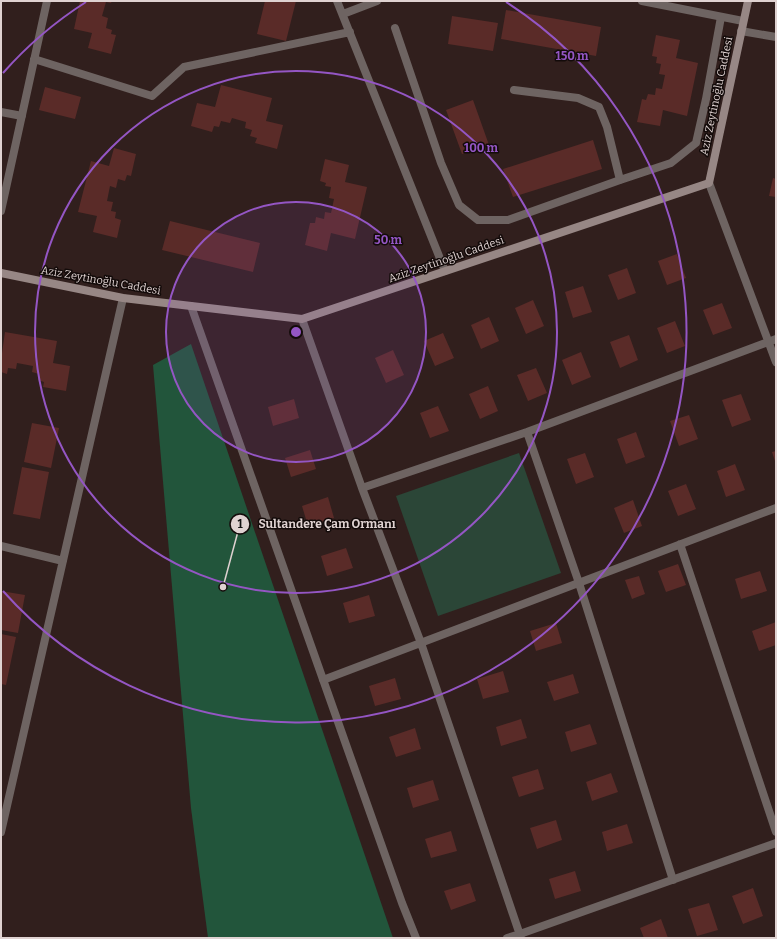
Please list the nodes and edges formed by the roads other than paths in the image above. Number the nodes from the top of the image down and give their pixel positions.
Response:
1 (47, 1) edge
2 (337, 1) edge
3 (377, 1) edge
4 (642, 1) edge
5 (748, 1) edge
6 (343, 14) junction
7 (721, 17) junction
8 (744, 21) junction
9 (394, 28) dead end
10 (741, 31) junction
11 (350, 32) junction
12 (776, 37) edge
13 (34, 59) junction
14 (514, 90) dead end
15 (1, 112) edge
16 (22, 116) junction
17 (620, 180) junction
18 (709, 183) junction
19 (1, 211) edge
20 (445, 271) junction
21 (1, 273) edge
22 (123, 298) junction
23 (191, 306) junction
24 (302, 319) junction
25 (772, 340) edge
26 (776, 362) edge
27 (527, 432) junction
28 (362, 488) junction
29 (776, 508) edge
30 (680, 544) junction
31 (1, 546) edge
32 (63, 561) junction
33 (579, 583) junction
34 (421, 643) junction
35 (323, 680) junction
36 (3, 814) edge
37 (1, 832) edge
38 (776, 832) edge
39 (776, 843) edge
40 (674, 880) junction
41 (520, 936) edge
42 (416, 938) edge
43 (507, 938) edge

1 - 13 street
2 - 6 street
3 - 6 street
4 - 7 street
5 - 8 main road, Aziz Zeytinoğlu Caddesi
6 - 11 street
7 - 8 street
7 - 17 street
8 - 10 main road, Aziz Zeytinoğlu Caddesi
9 - 17 street
10 - 12 street
10 - 18 main road, Aziz Zeytinoğlu Caddesi
11 - 13 street
11 - 20 street
13 - 16 street
14 - 17 street
15 - 16 street
16 - 19 street
18 - 20 main road, Aziz Zeytinoğlu Caddesi
18 - 25 street
20 - 24 main road, Aziz Zeytinoğlu Caddesi
21 - 22 main road, Aziz Zeytinoğlu Caddesi
22 - 23 main road, Aziz Zeytinoğlu Caddesi
22 - 32 street
23 - 24 main road, Aziz Zeytinoğlu Caddesi
23 - 35 street
24 - 28 street
25 - 26 street
25 - 27 street
27 - 28 street
27 - 33 street
28 - 34 street
29 - 30 street
30 - 33 street
30 - 38 street
31 - 32 street
32 - 36 street
33 - 34 street
33 - 40 street
34 - 35 street
34 - 41 street
35 - 42 street
36 - 37 street
39 - 40 street
40 - 41 street
41 - 43 street

